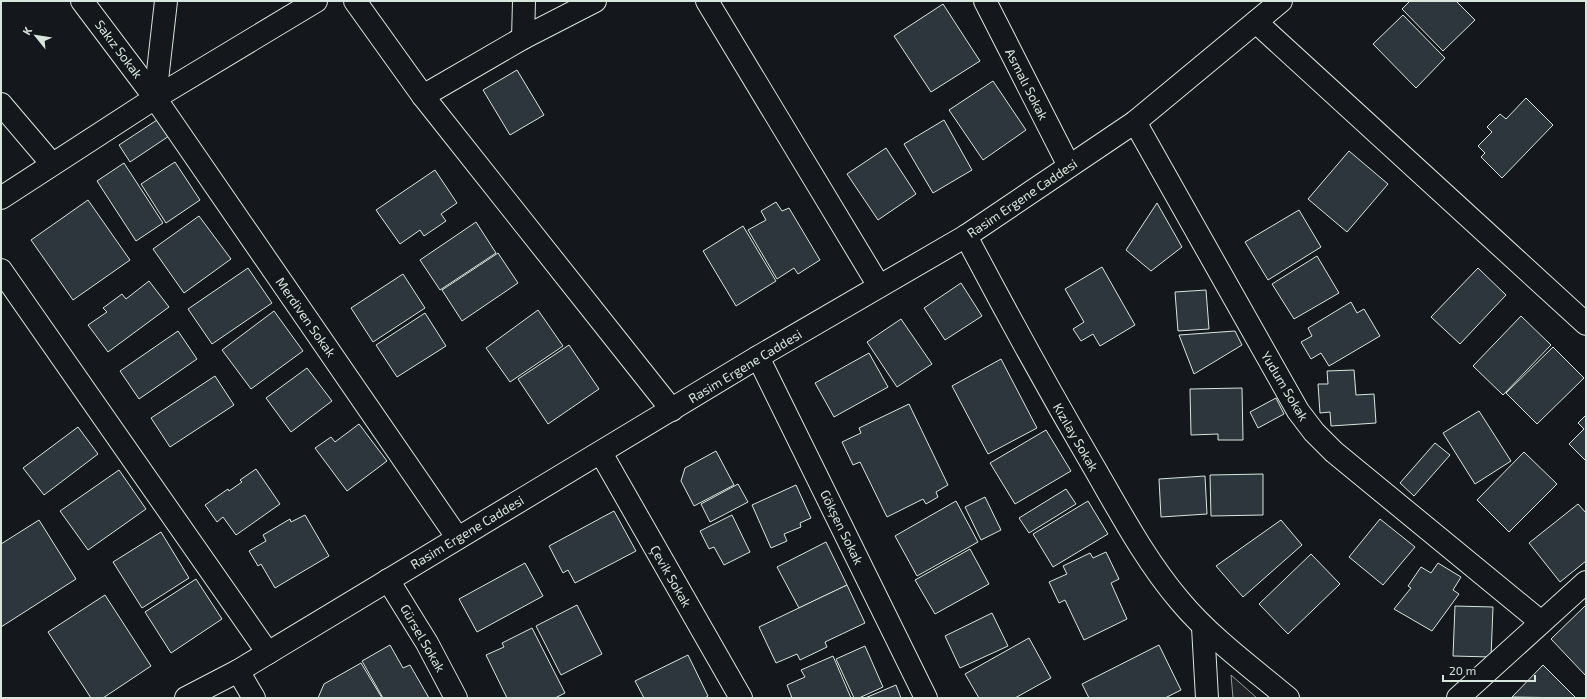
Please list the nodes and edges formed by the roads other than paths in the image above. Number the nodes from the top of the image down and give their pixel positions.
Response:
1 (82, 1) edge
2 (166, 1) edge
3 (316, 1) edge
4 (355, 1) edge
5 (524, 1) edge
6 (595, 1) edge
7 (707, 1) edge
8 (985, 1) edge
9 (1281, 1) edge
10 (1256, 22) junction
11 (523, 38) junction
12 (423, 96) junction
13 (155, 98) junction
14 (1, 104) edge
15 (1135, 122) junction
16 (52, 164) junction
17 (1069, 166) junction
18 (1, 198) edge
19 (966, 236) junction
20 (1, 270) edge
21 (879, 286) junction
22 (1586, 324) edge
23 (758, 357) junction
24 (672, 410) junction
25 (601, 453) junction
26 (457, 537) junction
27 (388, 580) junction
28 (1586, 582) edge
29 (1541, 622) junction
30 (1203, 627) junction
31 (268, 653) junction
32 (238, 671) junction
33 (186, 698) edge
34 (254, 698) edge
35 (456, 698) edge
36 (741, 698) edge
37 (926, 698) edge
38 (1207, 698) edge
39 (1288, 698) edge
40 (1458, 698) edge

1 - 13 street, Sakız Sokak
2 - 13 street
3 - 13 street
4 - 12 street
5 - 11 street
6 - 11 street
7 - 21 street
8 - 17 street, Asmalı Sokak
9 - 10 street, Rasim Ergene Caddesi
10 - 15 street, Rasim Ergene Caddesi
10 - 22 street
11 - 12 street
12 - 24 street
13 - 16 street
13 - 26 street, Merdiven Sokak
14 - 16 street
15 - 17 street, Rasim Ergene Caddesi
15 - 29 street, Yudum Sokak
16 - 18 street
17 - 19 street, Rasim Ergene Caddesi
19 - 21 street, Rasim Ergene Caddesi
19 - 30 street, Kızılay Sokak
20 - 31 street
21 - 23 street, Rasim Ergene Caddesi
23 - 24 street, Rasim Ergene Caddesi
23 - 37 street, Gökşen Sokak
24 - 25 street, Rasim Ergene Caddesi
25 - 26 street, Rasim Ergene Caddesi
25 - 36 street, Çevik Sokak
26 - 27 street, Rasim Ergene Caddesi
27 - 31 street, Rasim Ergene Caddesi
27 - 35 street, Gürsel Sokak
28 - 29 street
29 - 40 street
30 - 38 street
30 - 39 street, Kızılay Sokak
31 - 32 street, Rasim Ergene Caddesi
32 - 33 street, Rasim Ergene Caddesi
32 - 34 street

